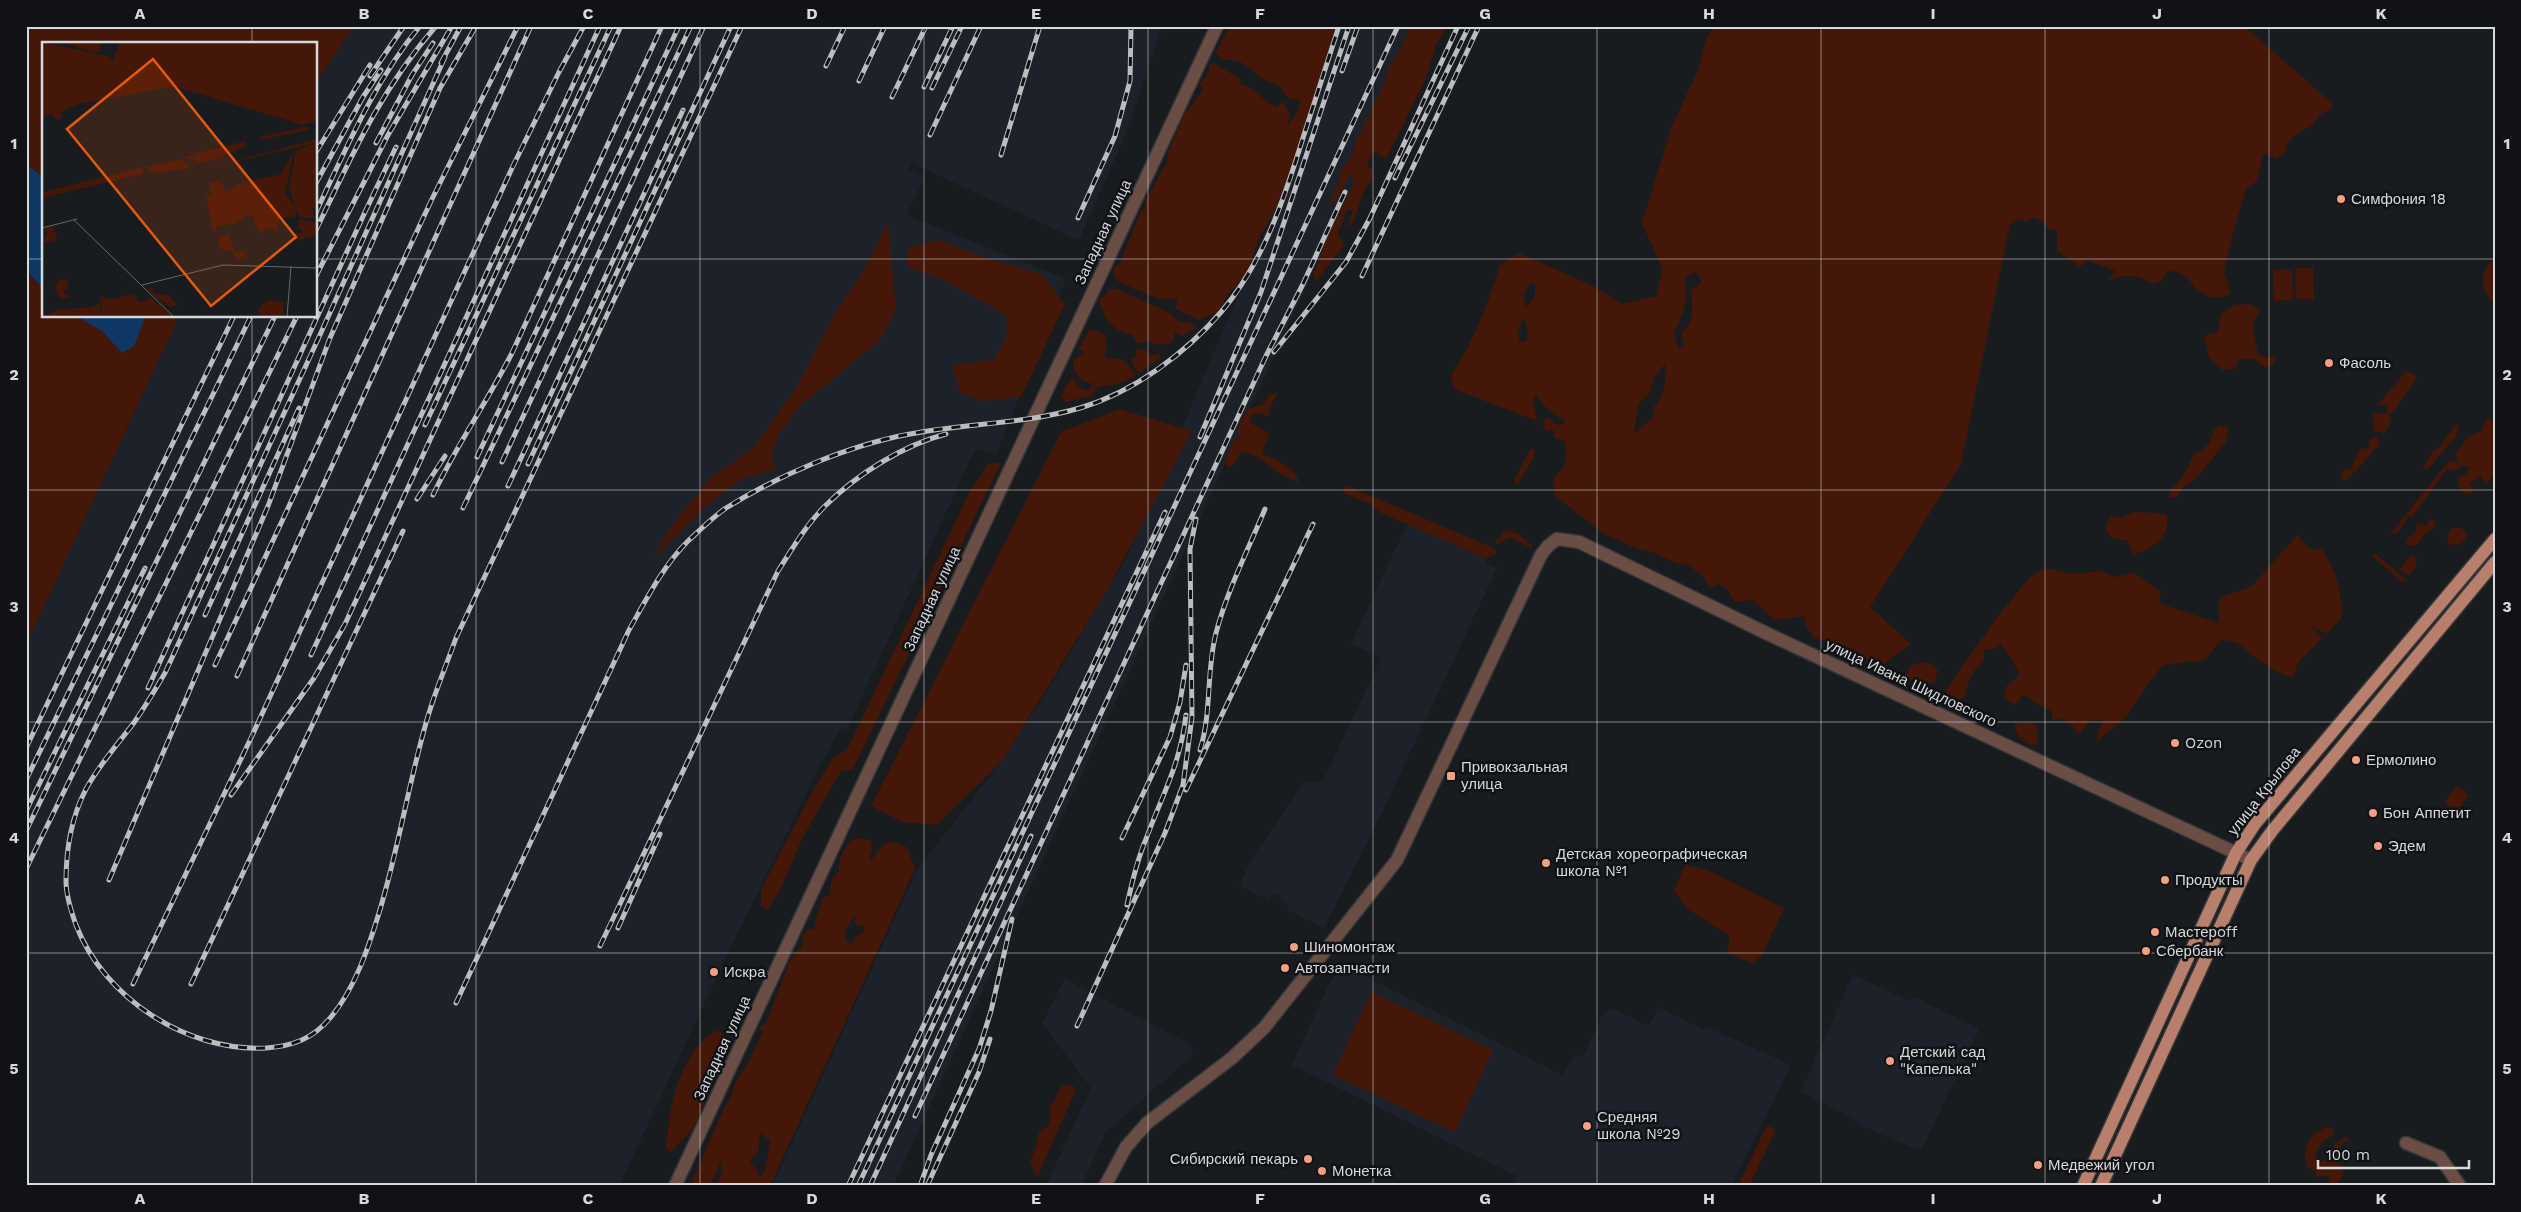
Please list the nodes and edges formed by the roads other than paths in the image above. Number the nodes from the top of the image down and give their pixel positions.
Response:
1 (1218, 26) edge
2 (2495, 539) edge
3 (2495, 562) edge
4 (2236, 853) junction
5 (2251, 860) junction
6 (2406, 1143) dead end
7 (676, 1186) edge
8 (1105, 1186) edge
9 (2083, 1186) edge
10 (2101, 1186) edge
11 (2460, 1186) edge

1 - 7 street, Западная улица
2 - 4 main road, улица Крылова
3 - 5 main road, улица Крылова
4 - 5 street, улица Ивана Шидловского
4 - 8 street, улица Ивана Шидловского
4 - 9 main road, улица Крылова
5 - 10 main road, улица Крылова
6 - 11 street

